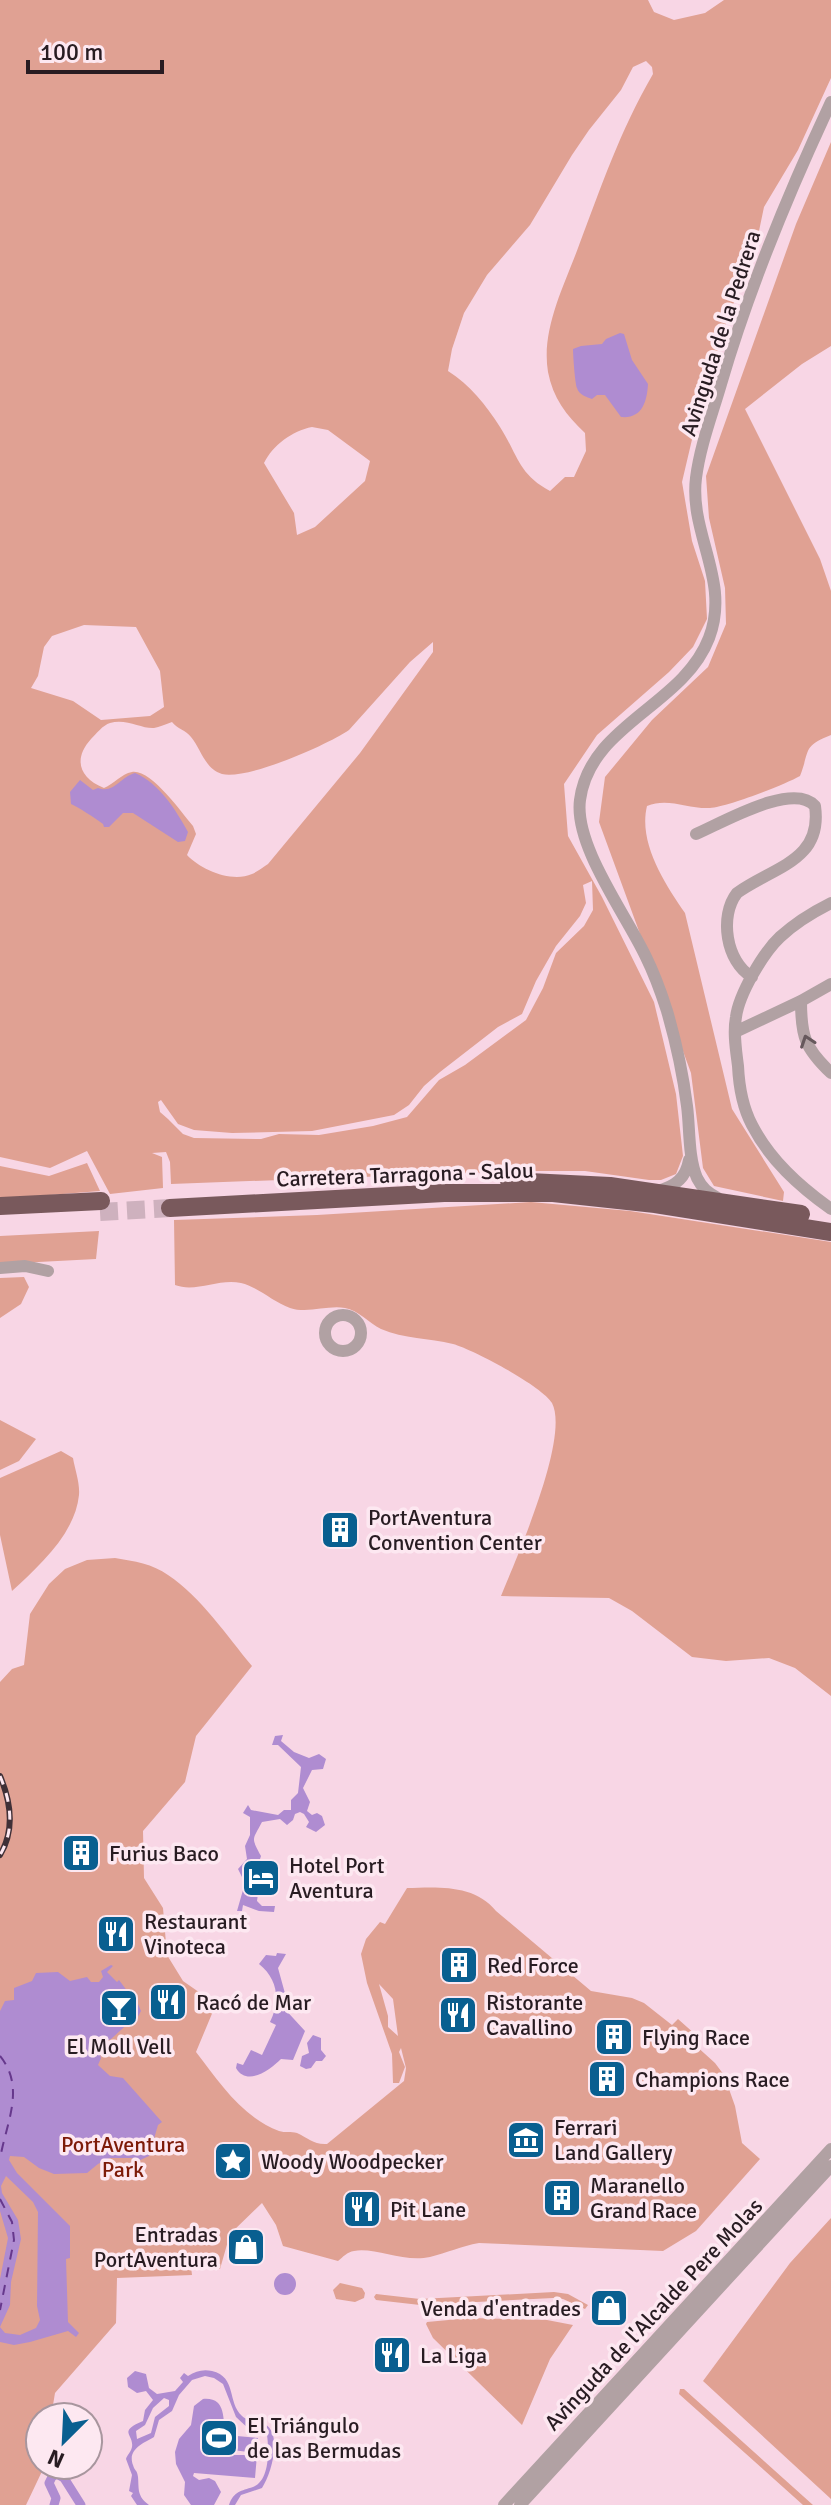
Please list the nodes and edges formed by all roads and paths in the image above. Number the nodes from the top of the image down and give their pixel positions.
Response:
1 (831, 102) edge
2 (696, 834) dead end
3 (831, 903) edge
4 (752, 977) junction
5 (831, 984) edge
6 (801, 1001) junction
7 (735, 1032) junction
8 (831, 1073) edge
9 (691, 1136) junction
10 (655, 1191) junction
11 (808, 1192) junction
12 (724, 1202) junction
13 (0, 1206) edge
14 (831, 1209) edge
15 (803, 1215) junction
16 (0, 1218) edge
17 (831, 1220) edge
18 (831, 1232) edge
19 (0, 1268) edge
20 (48, 1271) dead end
21 (831, 2149) edge
22 (831, 2166) edge
23 (710, 2290) junction
24 (543, 2471) junction
25 (504, 2505) edge
26 (520, 2505) edge

1 - 9 street, Avinguda de la Pedrera
2 - 4 street
3 - 4 street
4 - 7 street
5 - 6 street
6 - 7 street
8 -> 6 street
7 - 11 street
9 - 10 street, Avinguda de la Pedrera
9 - 12 street, Avinguda de la Pedrera
10 - 12 highway, Carretera Tarragona - Salou
10 - 18 highway, Carretera Tarragona - Salou
11 - 14 street
11 - 15 street
12 - 15 highway, Carretera Tarragona - Salou
13 - 16 highway
15 - 17 highway, Carretera Tarragona - Salou
19 - 20 street
21 - 23 street, Avinguda de l'Alcalde Pere Molas
22 - 23 street, Avinguda de l'Alcalde Pere Molas
23 - 24 street, Avinguda de l'Alcalde Pere Molas
24 - 25 street, Avinguda de l'Alcalde Pere Molas
24 - 26 street, Avinguda de l'Alcalde Pere Molas

